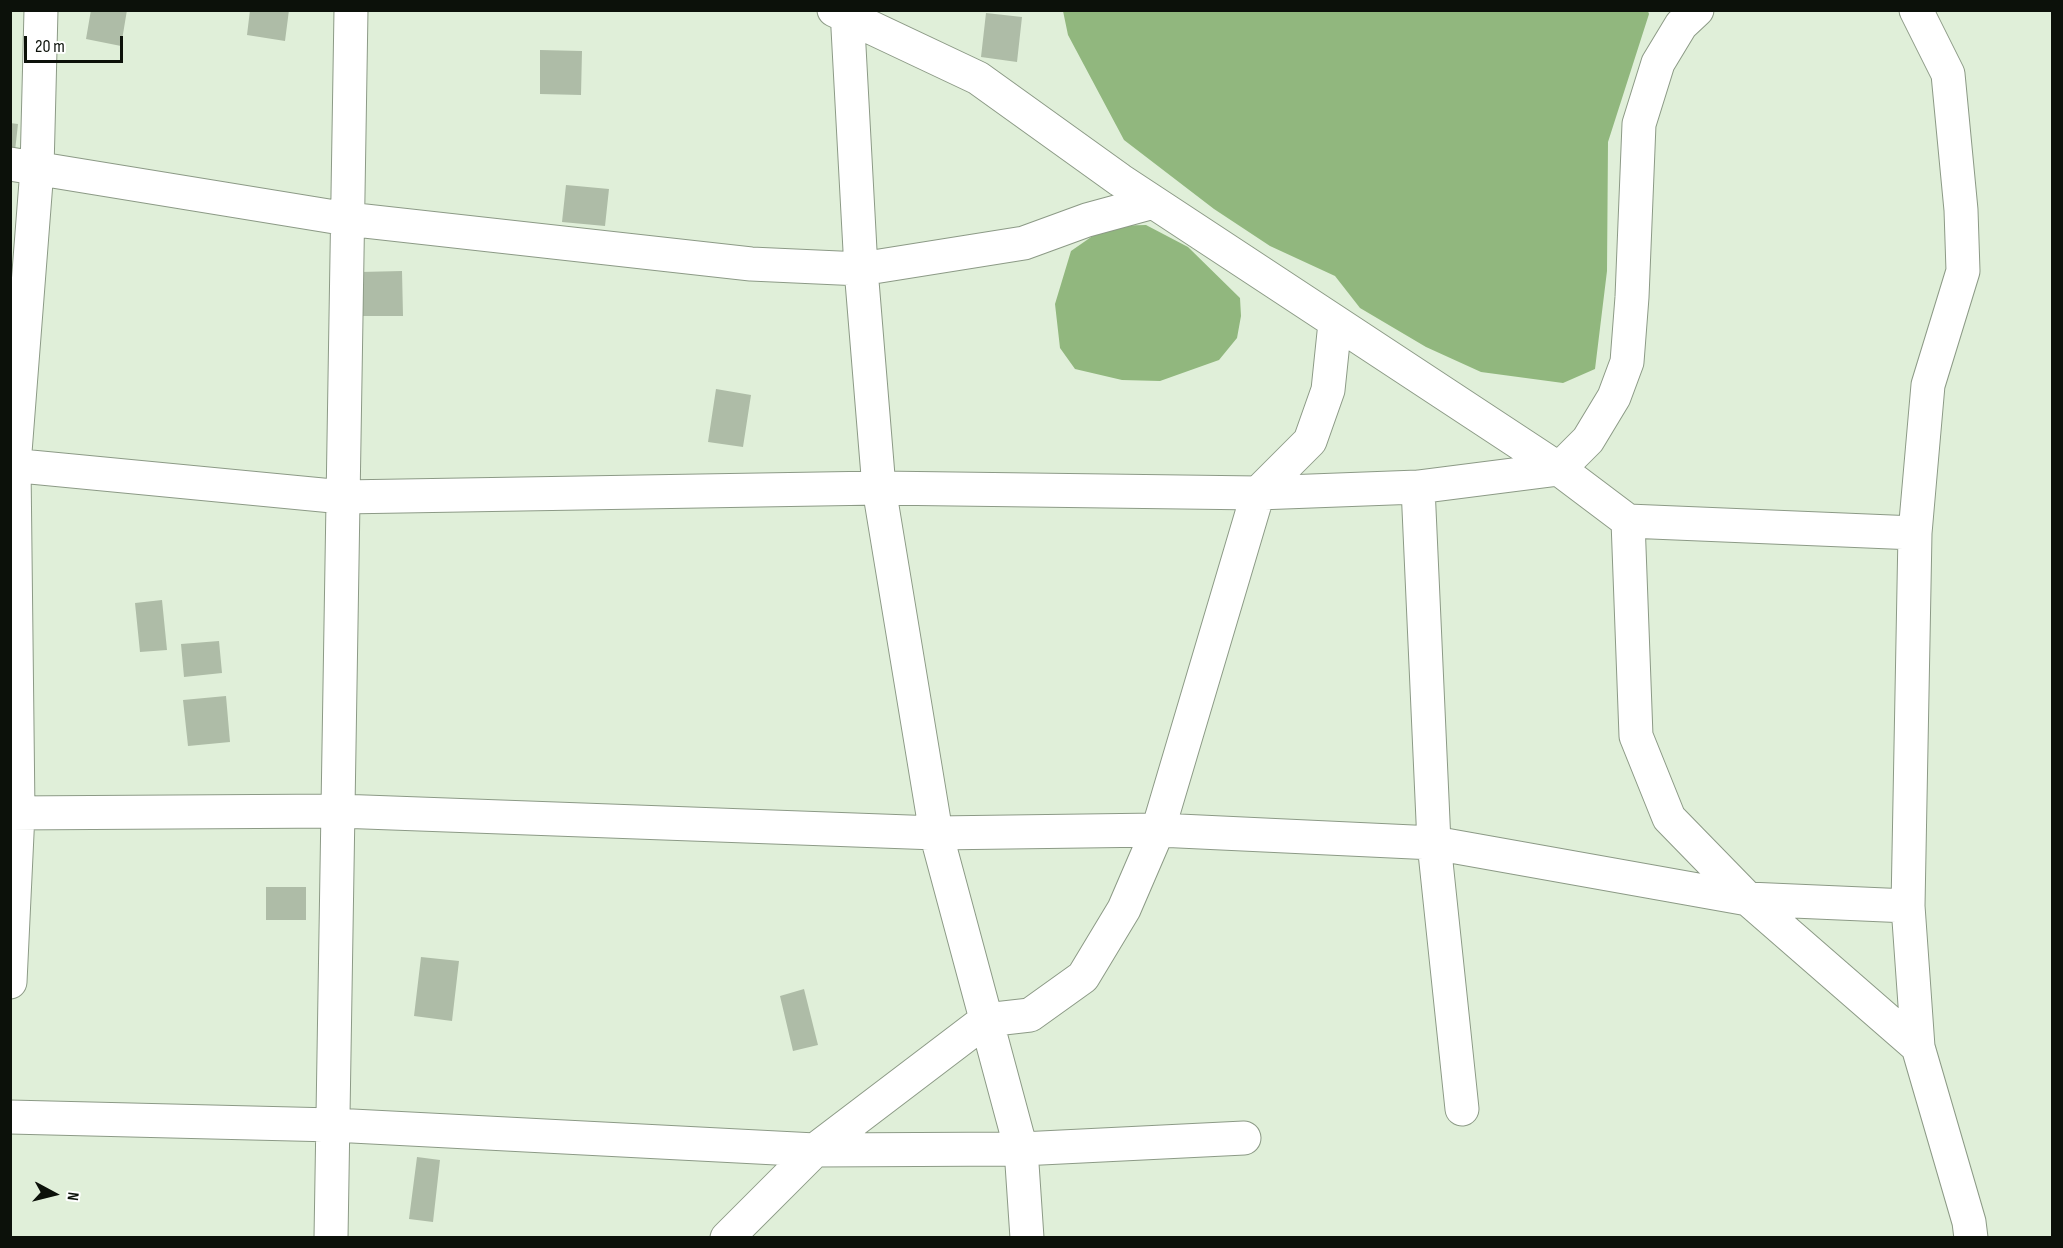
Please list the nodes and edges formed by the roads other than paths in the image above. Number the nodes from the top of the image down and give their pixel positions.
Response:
1 (41, 10) edge
2 (351, 10) edge
3 (1697, 10) edge
4 (1916, 10) edge
5 (843, 13) edge
6 (24, 167) edge
7 (1153, 202) junction
8 (347, 219) junction
9 (861, 269) junction
10 (1335, 323) junction
11 (12, 465) edge
12 (1559, 468) junction
13 (1418, 487) junction
14 (879, 488) junction
15 (1258, 493) junction
16 (343, 497) junction
17 (1628, 521) junction
18 (1915, 533) junction
19 (338, 811) junction
20 (14, 813) edge
21 (1158, 830) junction
22 (936, 833) junction
23 (1434, 843) junction
24 (1748, 899) junction
25 (1908, 906) junction
26 (10, 982) edge
27 (986, 1020) junction
28 (1918, 1047) junction
29 (1462, 1109) dead end
30 (10, 1118) edge
31 (333, 1125) junction
32 (1244, 1137) dead end
33 (1021, 1149) junction
34 (816, 1150) junction
35 (331, 1238) edge
36 (727, 1238) edge
37 (1027, 1238) edge
38 (1971, 1238) edge

1 - 6 street
2 - 8 street
3 - 12 street
4 - 18 street
5 - 7 street
5 - 9 street
6 - 8 street
6 - 11 street
7 - 9 street
7 - 10 street
8 - 9 street
8 - 16 street
9 - 14 street
10 - 12 street
10 - 15 street
11 - 16 street
11 - 20 street
12 - 13 street
12 - 17 street
13 - 15 street
13 - 23 street
14 - 15 street
14 - 16 street
14 - 22 street
15 - 21 street
16 - 19 street
17 - 18 street
17 - 24 street
18 - 25 street
19 - 20 street
19 - 22 street
19 - 31 street
20 - 26 street
21 - 22 street
21 - 23 street
21 - 27 street
22 - 27 street
23 - 24 street
23 - 29 street
24 - 25 street
24 - 28 street
25 - 28 street
27 - 33 street
27 - 34 street
28 - 38 street
30 - 31 street
31 - 34 street
31 - 35 street
32 - 33 street
33 - 34 street
33 - 37 street
34 - 36 street

